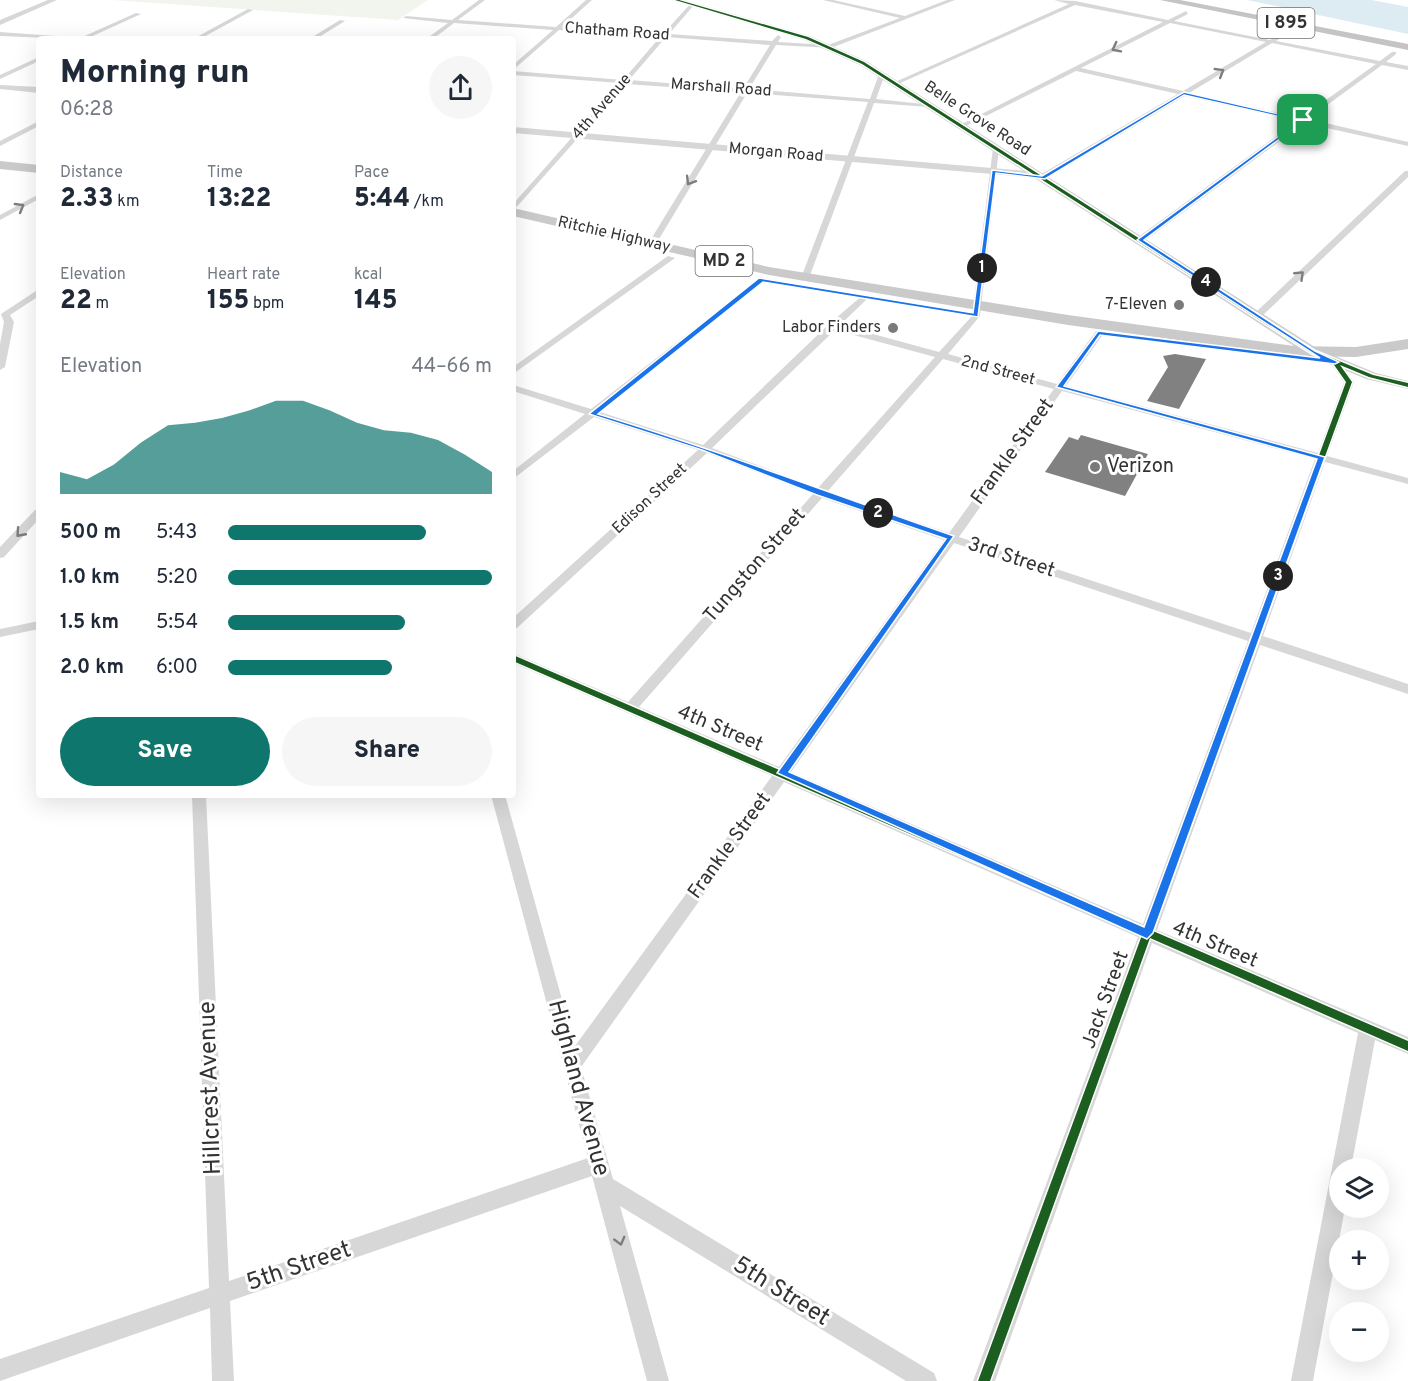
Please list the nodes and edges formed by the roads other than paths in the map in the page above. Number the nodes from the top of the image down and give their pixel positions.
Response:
1 (54, 0) edge
2 (482, 0) edge
3 (589, 0) edge
4 (676, 0) edge
5 (826, 0) edge
6 (952, 0) edge
7 (1057, 0) edge
8 (1083, 0) edge
9 (1165, 0) edge
10 (1186, 0) edge
11 (1075, 3) junction
12 (692, 4) junction
13 (250, 10) dead end
14 (1186, 13) dead end
15 (138, 14) dead end
16 (406, 18) dead end
17 (907, 18) junction
18 (342, 21) dead end
19 (453, 21) junction
20 (1169, 22) junction
21 (0, 23) edge
22 (558, 28) junction
23 (782, 30) junction
24 (1287, 32) dead end
25 (0, 34) edge
26 (664, 35) junction
27 (88, 36) edge
28 (202, 36) edge
29 (317, 36) edge
30 (433, 36) edge
31 (36, 37) edge
32 (1270, 41) junction
33 (774, 43) junction
34 (1408, 45) edge
35 (829, 47) junction
36 (1394, 53) dead end
37 (36, 60) edge
38 (1381, 63) junction
39 (516, 67) edge
40 (1408, 68) edge
41 (1075, 69) junction
42 (516, 70) edge
43 (882, 75) junction
44 (0, 77) edge
45 (625, 81) junction
46 (896, 83) junction
47 (0, 87) edge
48 (36, 90) edge
49 (746, 90) junction
50 (1184, 93) junction
51 (872, 100) junction
52 (929, 105) junction
53 (1303, 120) junction
54 (36, 125) edge
55 (962, 126) junction
56 (516, 130) edge
57 (577, 136) junction
58 (0, 144) edge
59 (1408, 144) edge
60 (711, 147) junction
61 (996, 148) junction
62 (0, 158) edge
63 (850, 159) junction
64 (36, 161) edge
65 (0, 165) edge
66 (36, 169) edge
67 (994, 171) junction
68 (1408, 173) edge
69 (1041, 176) junction
70 (36, 198) edge
71 (516, 207) edge
72 (516, 211) edge
73 (0, 218) edge
74 (516, 222) edge
75 (1140, 240) junction
76 (652, 244) junction
77 (671, 258) junction
78 (805, 278) junction
79 (761, 280) junction
80 (36, 294) edge
81 (863, 298) junction
82 (976, 311) junction
83 (3, 314) edge
84 (1258, 315) junction
85 (832, 326) junction
86 (1098, 333) junction
87 (1408, 344) edge
88 (1313, 352) junction
89 (1408, 354) edge
90 (941, 355) junction
91 (1335, 362) junction
92 (0, 367) edge
93 (516, 369) edge
94 (1408, 385) edge
95 (1060, 387) junction
96 (516, 389) edge
97 (593, 414) junction
98 (705, 449) junction
99 (1321, 457) junction
100 (516, 474) edge
101 (1408, 480) edge
102 (820, 493) junction
103 (36, 515) edge
104 (951, 538) junction
105 (0, 554) edge
106 (516, 622) edge
107 (36, 626) edge
108 (0, 633) edge
109 (1255, 638) junction
110 (516, 659) edge
111 (1408, 689) edge
112 (630, 709) junction
113 (782, 773) junction
114 (199, 798) edge
115 (499, 798) edge
116 (1147, 933) junction
117 (1368, 1029) junction
118 (1408, 1046) edge
119 (571, 1067) junction
120 (1343, 1158) edge
121 (598, 1164) junction
122 (604, 1185) junction
123 (1333, 1218) edge
124 (220, 1294) junction
125 (0, 1370) edge
126 (223, 1381) edge
127 (658, 1381) edge
128 (926, 1381) edge
129 (984, 1381) edge
130 (1302, 1381) edge

1 - 21 street
2 - 19 street
3 - 22 street
4 - 12 main road, Belle Grove Road
5 - 17 street
6 - 17 street
7 - 11 street
8 - 11 street
9 - 34 highway, I 895
10 - 34 highway, I 895
11 - 20 street
11 - 46 street
12 - 23 main road, Belle Grove Road
12 - 26 street, 4th Avenue
13 - 28 street
14 - 20 street
15 - 27 street
16 - 19 street, Chatham Road
17 - 35 street
18 - 29 street
19 - 22 street, Chatham Road
19 - 30 street
20 - 32 street
20 -> 41 street
22 - 26 street, Chatham Road
22 - 39 street
23 - 33 street
23 - 35 main road, Belle Grove Road
24 - 32 street
25 - 31 street
26 - 33 street, Chatham Road
26 - 45 street, 4th Avenue
32 - 38 street
50 -> 32 street
33 - 35 street, Chatham Road
33 - 49 street
35 - 43 main road, Belle Grove Road
36 - 38 street
37 - 44 street
38 - 40 street
38 - 53 street
41 - 50 street
41 - 55 street
42 - 45 street, Marshall Road
43 - 46 main road, Belle Grove Road
43 - 51 street
45 - 49 street, Marshall Road
45 - 57 street, 4th Avenue
46 - 52 main road, Belle Grove Road
47 - 48 street
49 - 51 street, Marshall Road
49 - 60 street
50 - 53 street
50 - 69 street
51 - 52 street, Marshall Road
51 - 63 street
52 - 55 main road, Belle Grove Road
53 - 59 street
53 - 75 street
54 - 58 street
55 - 61 main road, Belle Grove Road
56 - 57 street, Morgan Road
57 - 60 street, Morgan Road
57 - 71 street, 4th Avenue
60 - 63 street, Morgan Road
60 -> 76 street
61 - 67 street
61 - 69 main road, Belle Grove Road
62 - 64 main road
63 - 67 street, Morgan Road
63 - 78 street
65 - 66 main road
67 - 69 street, Morgan Road
67 - 82 street
84 -> 68 street
69 - 75 main road, Belle Grove Road
73 -> 70 street
72 - 76 main road, Ritchie Highway / MD 2
74 - 77 main road, Ritchie Highway / MD 2
75 - 84 main road, Belle Grove Road
76 - 78 main road, Ritchie Highway / MD 2
77 - 79 main road, Ritchie Highway / MD 2
77 - 93 street
78 - 82 main road, Ritchie Highway / MD 2
79 - 81 main road, Ritchie Highway / MD 2
79 - 97 street
80 - 83 street
81 - 82 main road, Ritchie Highway / MD 2
81 - 85 street, Edison Street
82 - 86 main road, Ritchie Highway / MD 2
82 - 88 main road, Ritchie Highway / MD 2
82 - 90 street, Tungston Street
83 - 92 street
84 - 88 main road, Belle Grove Road
85 - 90 street, 2nd Street
85 - 98 street, Edison Street
86 - 91 main road, Ritchie Highway / MD 2
86 - 95 street, Frankle Street
87 - 88 main road, Ritchie Highway / MD 2
88 - 91 main road, Belle Grove Road
89 - 91 main road, MD 2
90 - 95 street, 2nd Street
90 - 102 street, Tungston Street
91 - 94 main road, Belle Grove Road
91 - 99 street, Jack Street
95 - 99 street, 2nd Street
95 - 104 street, Frankle Street
96 - 97 street, 3rd Street
97 - 98 street, 3rd Street
97 - 100 street
98 - 102 street, 3rd Street
98 - 106 street, Edison Street
99 - 101 street, 2nd Street
99 - 109 street, Jack Street
102 - 104 street, 3rd Street
102 - 112 street, Tungston Street
103 -> 105 street
104 - 109 street, 3rd Street
104 - 113 street, Frankle Street
107 - 108 street
109 - 111 street, 3rd Street
109 - 116 street, Jack Street
110 - 112 street, 4th Street
112 - 113 street, 4th Street
113 - 116 street, 4th Street
113 - 119 street, Frankle Street
114 - 124 street, Hillcrest Avenue
115 - 119 street, Highland Avenue
116 - 117 street, 4th Street
116 - 129 street, Jack Street
117 - 118 street, 4th Street
117 - 120 street
119 - 121 street, Highland Avenue
121 - 122 street, Highland Avenue
121 - 124 street, 5th Street
122 -> 127 street, Highland Avenue
122 - 128 street, 5th Street
123 - 130 street
124 - 125 street, 5th Street
124 - 126 street, Hillcrest Avenue

